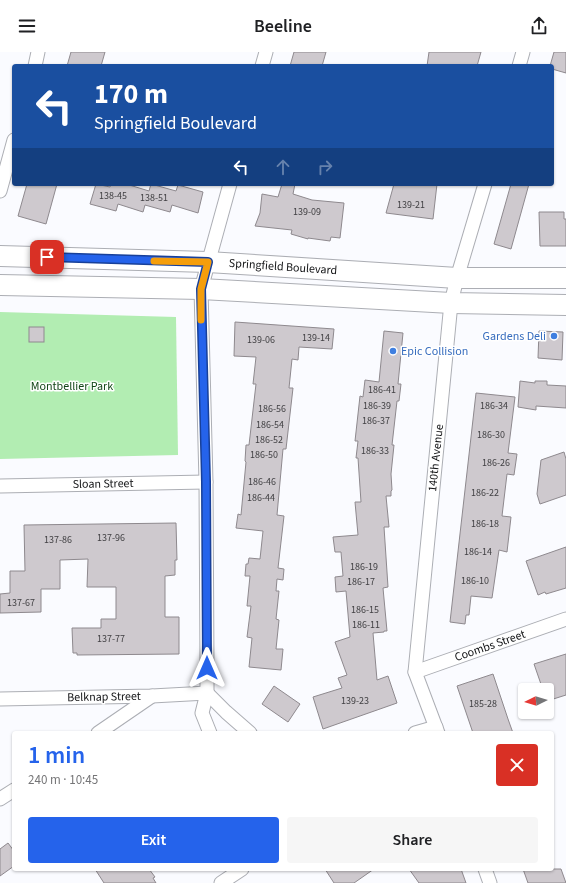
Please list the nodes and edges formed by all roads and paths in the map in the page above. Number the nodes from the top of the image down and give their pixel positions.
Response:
1 (38, 52) edge
2 (266, 52) edge
3 (523, 52) edge
4 (35, 64) edge
5 (263, 64) edge
6 (520, 64) edge
7 (12, 147) edge
8 (229, 186) edge
9 (484, 186) edge
10 (0, 191) edge
11 (0, 256) edge
12 (208, 262) junction
13 (457, 278) junction
14 (566, 278) edge
15 (0, 285) edge
16 (201, 289) junction
17 (451, 303) junction
18 (566, 305) edge
19 (206, 482) junction
20 (0, 486) edge
21 (566, 619) edge
22 (415, 672) junction
23 (207, 693) junction
24 (152, 696) junction
25 (0, 699) edge
26 (437, 730) edge
27 (101, 731) edge
28 (209, 731) edge
29 (248, 731) edge
30 (12, 791) edge
31 (0, 799) edge
32 (239, 871) edge
33 (486, 871) edge
34 (221, 883) edge
35 (490, 883) edge

1 - 4 street
2 - 5 street
3 - 6 street
7 - 10 street
8 - 12 street
9 - 13 street, 140th Avenue
11 - 12 main road, Springfield Boulevard
12 - 13 main road, Springfield Boulevard
12 - 16 street
13 - 14 main road, Springfield Boulevard
13 - 17 street, 140th Avenue
15 - 16 main road
16 - 17 main road
16 - 19 street
17 - 18 main road
17 - 22 street, 140th Avenue
19 - 20 street, Sloan Street
19 - 23 street
21 - 22 street, Coombs Street
22 - 26 street, 140th Avenue
23 - 24 street, Belknap Street
23 - 28 street
23 - 29 street
24 - 25 street, Belknap Street
24 - 27 street
30 - 31 street
32 - 34 street
33 - 35 street

